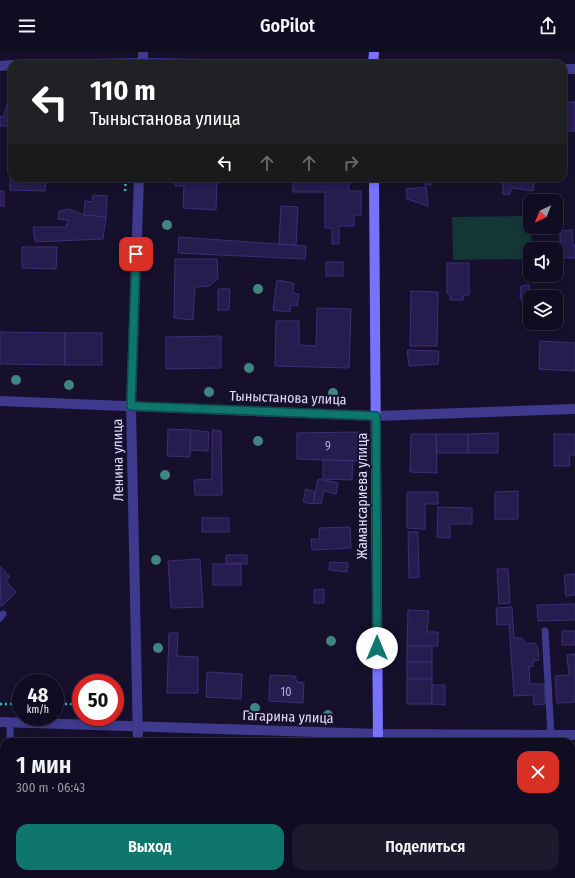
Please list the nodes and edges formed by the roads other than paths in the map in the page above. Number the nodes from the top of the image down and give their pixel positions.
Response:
1 (139, 182) edge
2 (374, 182) edge
3 (0, 401) edge
4 (131, 406) junction
5 (575, 409) edge
6 (376, 416) junction
7 (545, 631) dead end
8 (5, 722) edge
9 (138, 726) junction
10 (551, 735) junction
11 (575, 735) edge
12 (9, 738) edge
13 (138, 738) edge
14 (378, 738) edge

1 - 4 street, Ленина улица
2 - 6 main road, Жамансариева улица
3 - 4 street, Тыныстанова улица
4 - 6 street, Тыныстанова улица
4 - 9 street, Ленина улица
5 - 6 street, Тыныстанова улица
6 - 14 main road, Жамансариева улица
7 - 10 lane
8 - 9 street, Гагарина улица
8 - 12 lane
9 - 13 street, Ленина улица
9 - 14 street, Гагарина улица
10 - 11 street, Гагарина улица
10 - 14 street, Гагарина улица

